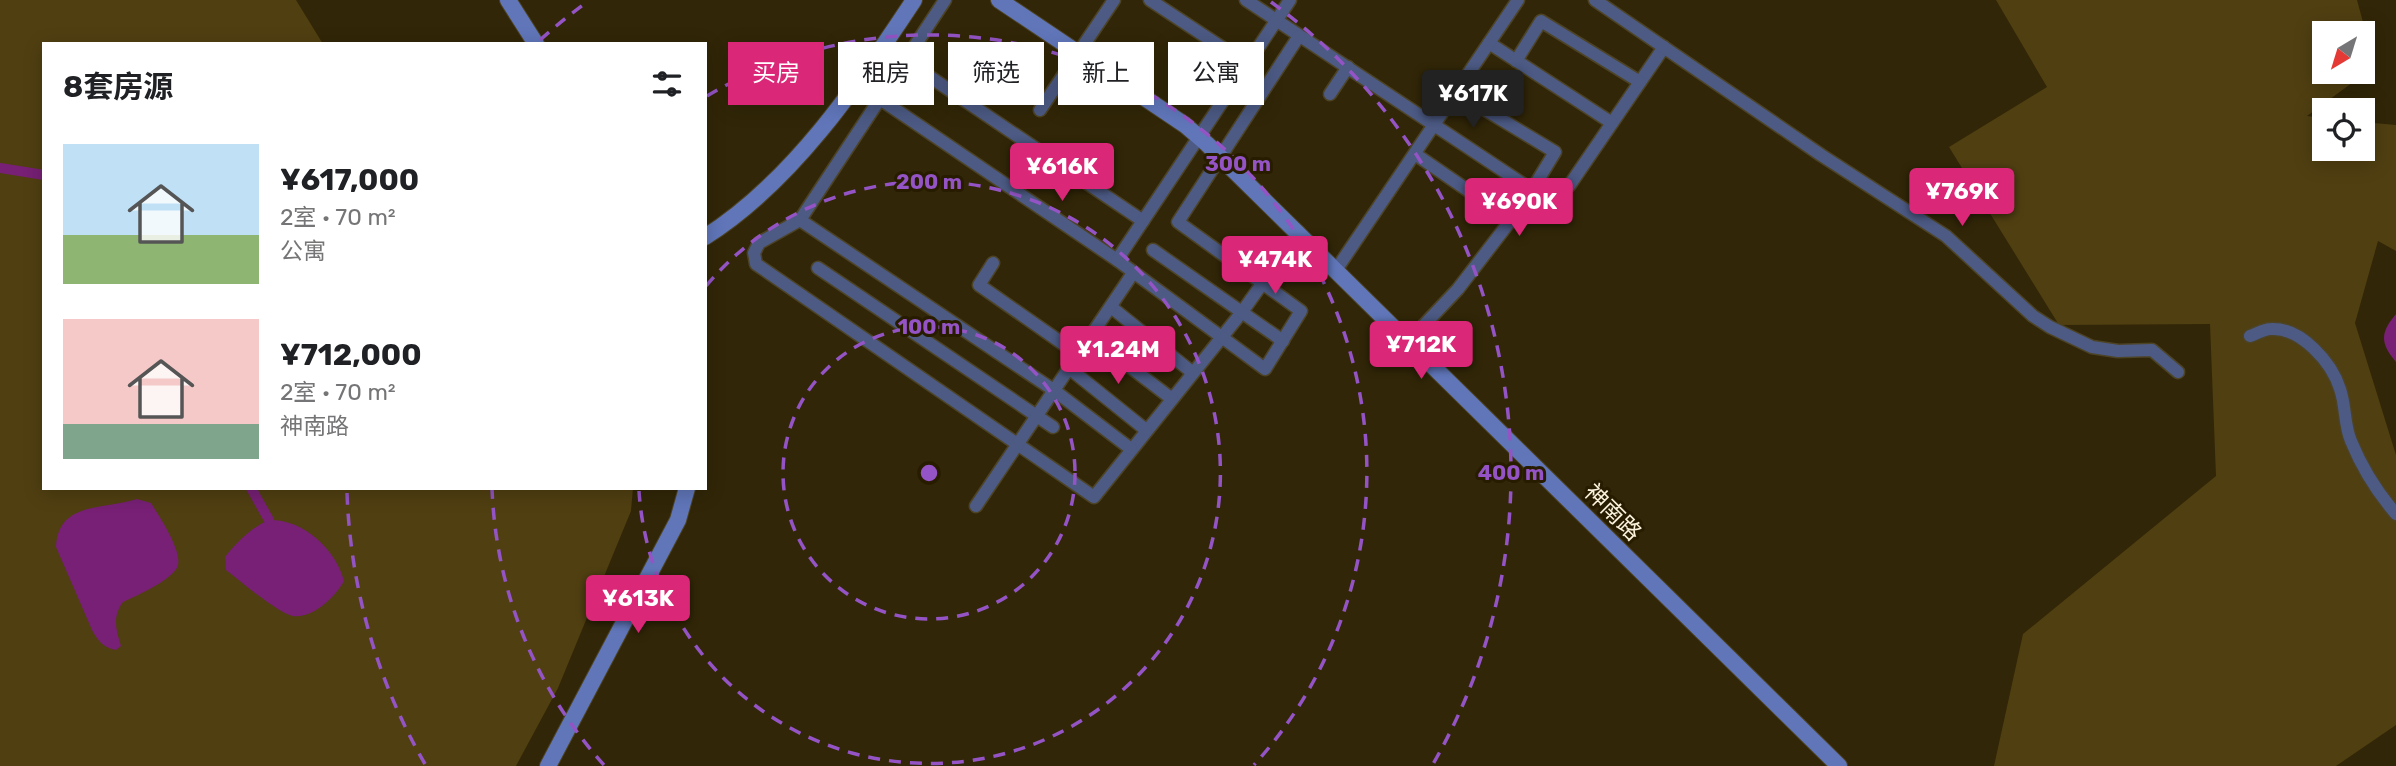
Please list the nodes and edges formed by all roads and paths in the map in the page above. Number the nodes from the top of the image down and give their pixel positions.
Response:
1 (508, 0) edge
2 (914, 0) edge
3 (945, 0) edge
4 (999, 0) edge
5 (1114, 0) edge
6 (1150, 0) edge
7 (1246, 0) edge
8 (1290, 0) edge
9 (1518, 0) edge
10 (1595, 0) edge
11 (1276, 20) junction
12 (1299, 36) junction
13 (535, 42) edge
14 (917, 42) edge
15 (1062, 42) edge
16 (1085, 42) edge
17 (1214, 42) edge
18 (1262, 42) edge
19 (1489, 43) junction
20 (1664, 47) junction
21 (1516, 61) junction
22 (1348, 67) junction
23 (934, 80) edge
24 (1640, 82) junction
25 (1058, 83) edge
26 (1456, 92) junction
27 (1330, 94) dead end
28 (876, 105) edge
29 (889, 105) edge
30 (1154, 105) edge
31 (1220, 105) edge
32 (1040, 110) dead end
33 (1612, 123) junction
34 (1434, 125) junction
35 (1199, 136) junction
36 (1415, 154) junction
37 (1220, 156) junction
38 (1532, 190) junction
39 (800, 220) junction
40 (1143, 220) junction
41 (1299, 232) junction
42 (707, 236) edge
43 (1153, 250) dead end
44 (1116, 260) junction
45 (993, 263) dead end
46 (818, 268) dead end
47 (1336, 270) junction
48 (1133, 273) junction
49 (1264, 284) junction
50 (1111, 307) junction
51 (1242, 312) junction
52 (2250, 336) dead end
53 (1091, 337) junction
54 (1221, 339) junction
55 (1283, 341) junction
56 (1408, 342) junction
57 (1079, 355) junction
58 (1070, 369) junction
59 (2178, 372) dead end
60 (1193, 373) junction
61 (1055, 391) junction
62 (1172, 399) junction
63 (1037, 417) junction
64 (1053, 427) dead end
65 (1146, 430) junction
66 (1018, 444) junction
67 (1131, 449) junction
68 (686, 490) edge
69 (976, 506) dead end
70 (2396, 514) edge
71 (548, 766) edge
72 (1839, 766) edge

1 - 13 street
2 - 42 street
3 - 14 street
4 - 15 street, 神南路
5 - 16 street
6 - 17 street
7 - 11 street
8 - 11 street
9 - 19 street
10 - 20 street
11 - 12 street
11 - 18 street
12 - 22 street
12 - 37 street
19 - 21 street
19 - 26 street
20 - 24 street
20 - 59 street
21 - 24 street
21 - 33 street
22 - 27 street
22 - 34 street
23 - 40 street
24 - 33 street
25 - 32 street
26 - 34 street
26 - 38 street
28 - 39 street
29 - 44 street
30 - 35 street, 神南路
31 - 35 street
33 - 38 street
34 - 36 street
34 - 38 street
35 - 37 street, 神南路
35 - 40 street
36 - 47 street
36 - 56 street
37 - 41 street, 神南路
37 - 49 street
39 - 61 street
39 - 66 street
40 - 44 street
41 - 47 street, 神南路
41 - 49 street
43 - 51 street
44 - 48 street
45 - 57 street
46 - 63 street
47 - 56 street, 神南路
48 - 50 street
48 - 54 street
49 - 51 street
49 - 55 street
50 - 53 street
50 - 60 street
51 - 54 street
51 - 55 street
52 - 70 street
53 - 57 street
53 - 62 street
54 - 55 street
54 - 60 street
56 - 72 street, 神南路
57 - 58 street
58 - 61 street
58 - 65 street
60 - 62 street
61 - 63 street
61 - 67 street
62 - 65 street
63 - 64 street
63 - 66 street
65 - 67 street
66 - 67 street
66 - 69 street
68 - 71 street

